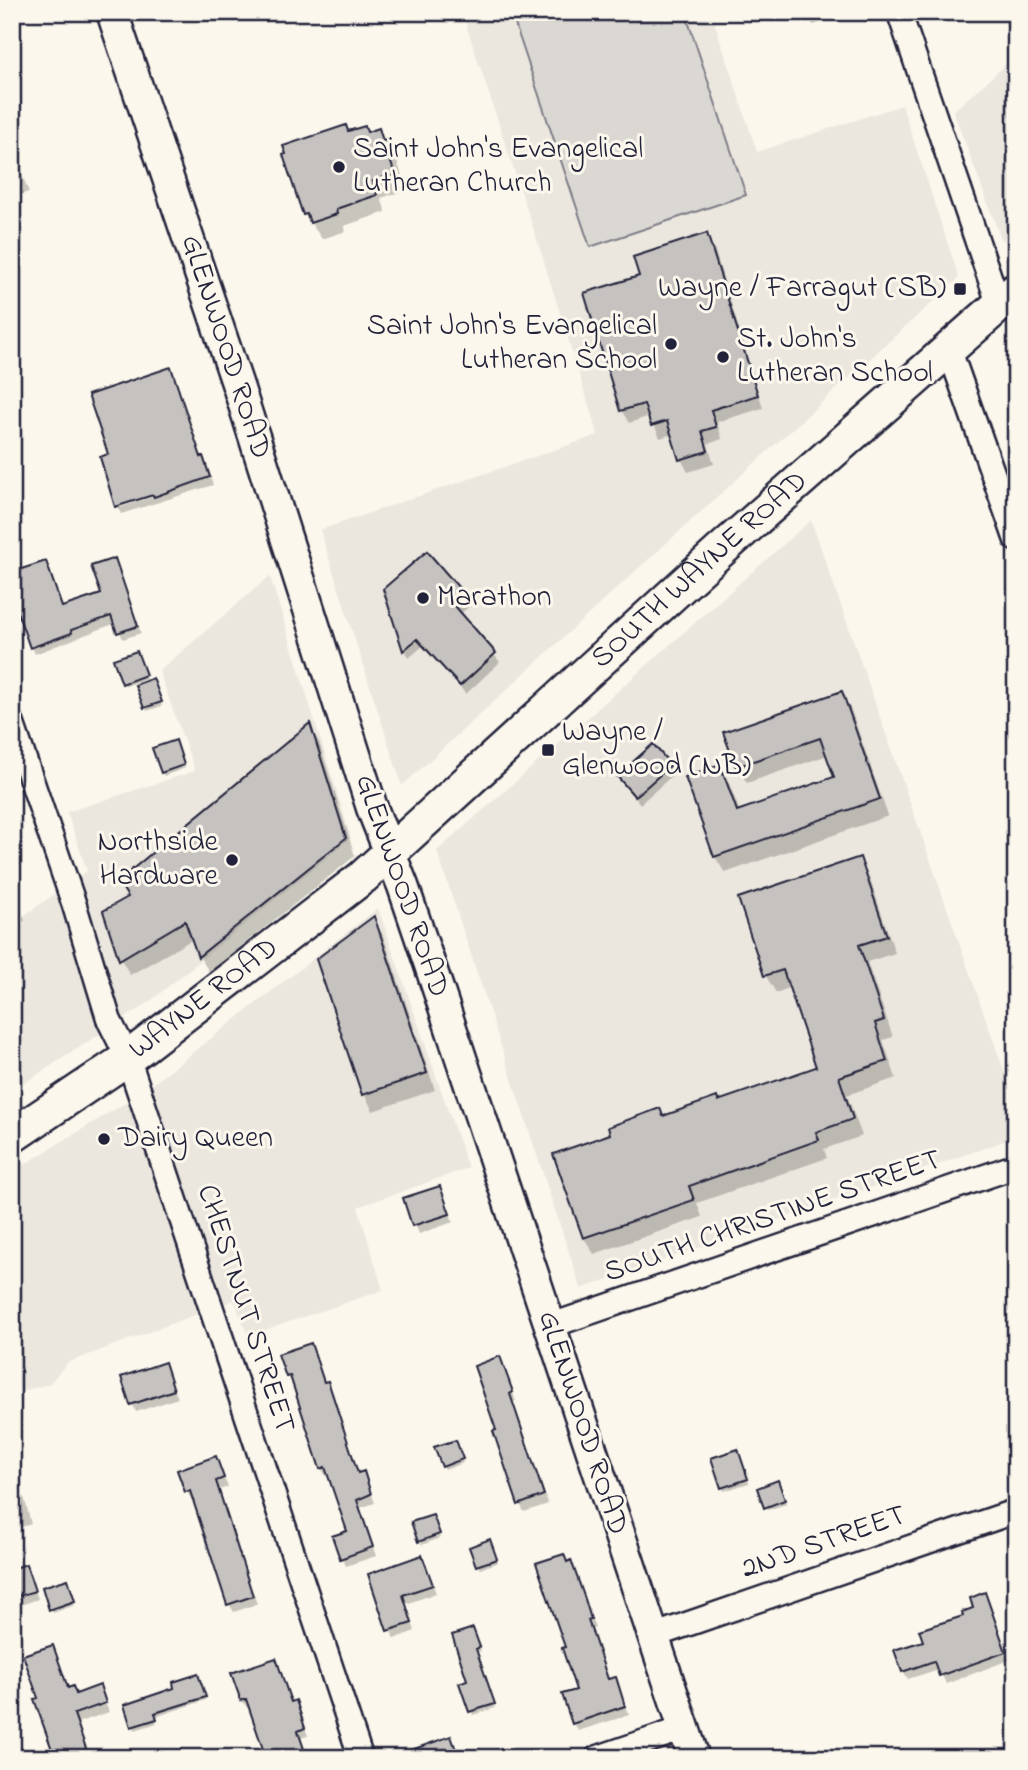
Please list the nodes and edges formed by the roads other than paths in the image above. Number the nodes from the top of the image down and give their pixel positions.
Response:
1 (112, 12) edge
2 (900, 12) edge
3 (1007, 298) edge
4 (949, 349) junction
5 (1016, 539) edge
6 (12, 723) edge
7 (390, 854) junction
8 (128, 1058) junction
9 (12, 1136) edge
10 (1016, 1166) edge
11 (550, 1326) junction
12 (1016, 1511) edge
13 (653, 1636) junction
14 (685, 1728) junction
15 (360, 1758) edge
16 (597, 1758) edge
17 (694, 1758) edge

1 - 7 street, GLENWOOD ROAD
2 - 3 street
3 - 4 main road, SOUTH WAYNE ROAD
4 - 5 street
4 - 7 main road, SOUTH WAYNE ROAD
6 - 8 street, CHESTNUT STREET
7 - 8 main road, WAYNE ROAD
7 - 11 street, GLENWOOD ROAD
8 - 9 main road, WAYNE ROAD
8 - 15 street, CHESTNUT STREET
10 - 11 street, SOUTH CHRISTINE STREET
11 - 13 street, GLENWOOD ROAD
12 - 13 street, 2ND STREET
13 - 14 street, GLENWOOD ROAD
14 - 16 street
14 - 17 street, GLENWOOD ROAD

